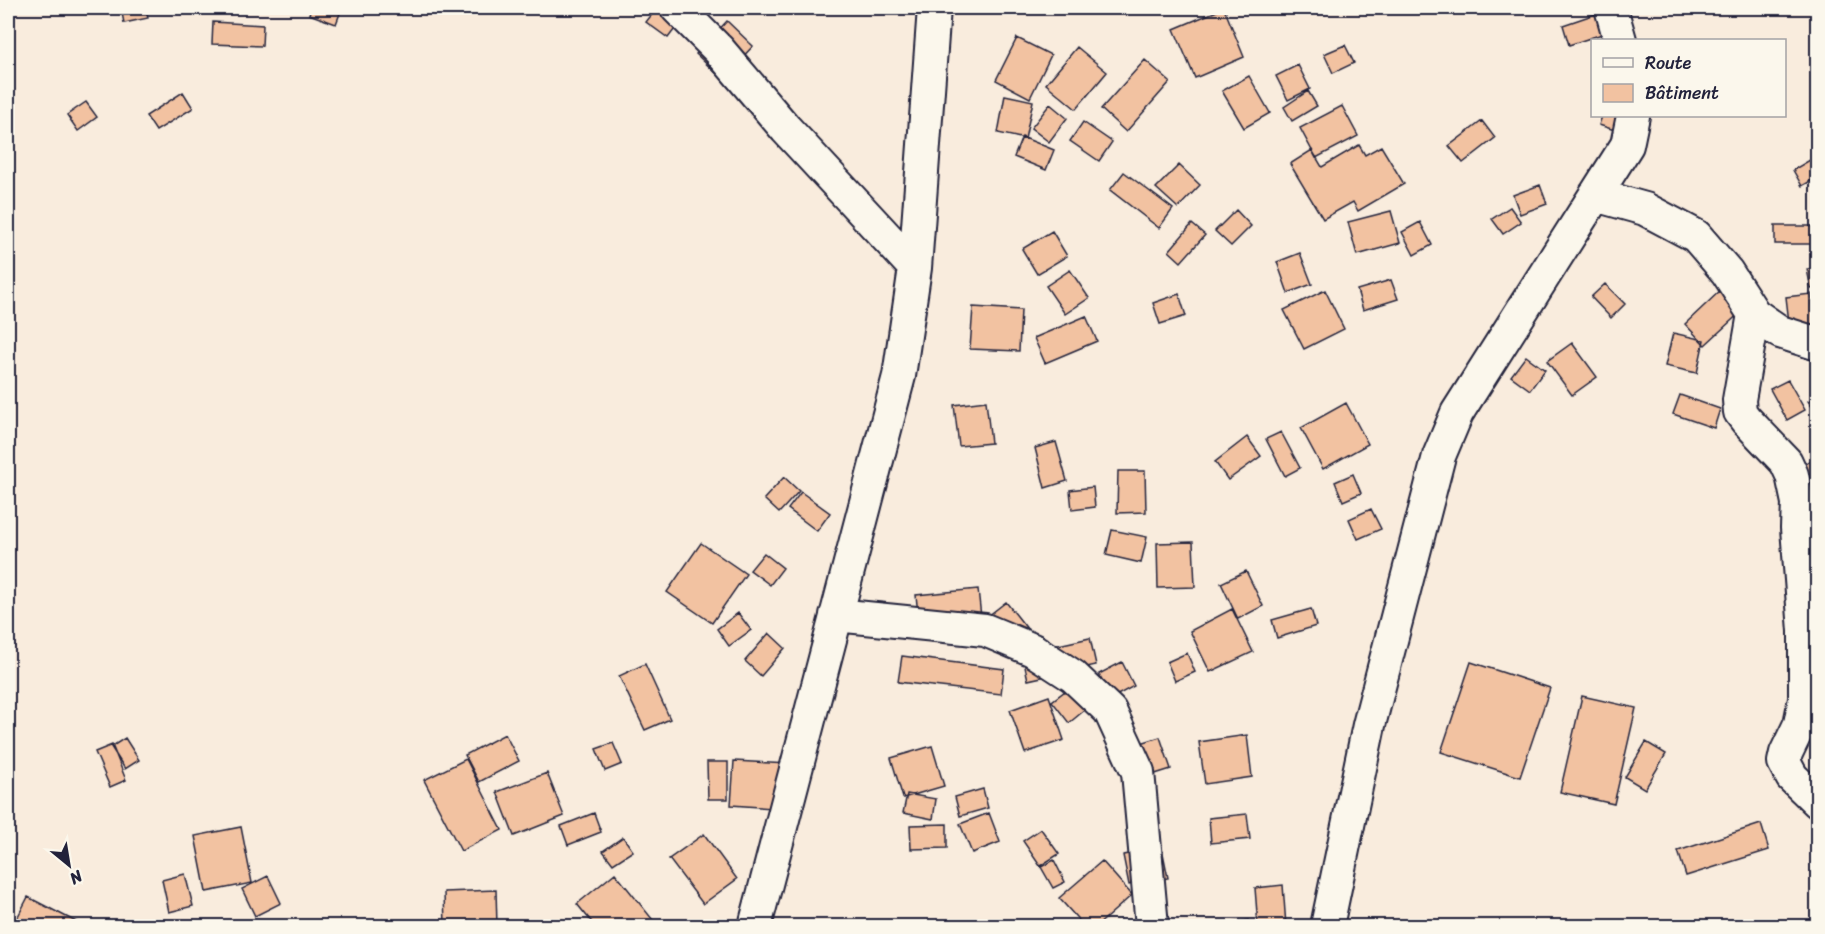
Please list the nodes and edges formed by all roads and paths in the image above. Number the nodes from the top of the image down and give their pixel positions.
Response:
1 (677, 8) edge
2 (934, 8) edge
3 (1611, 8) edge
4 (1620, 39) edge
5 (1633, 117) edge
6 (1595, 195) junction
7 (915, 268) junction
8 (1754, 314) junction
9 (1818, 344) edge
10 (836, 615) junction
11 (1818, 802) edge
12 (755, 927) edge
13 (1152, 927) edge
14 (1328, 927) edge

1 - 7 street
2 - 7 street
3 - 4 street
5 - 6 street
6 - 8 street
6 - 14 street
7 - 10 street
8 - 9 street
8 - 11 street
10 - 12 street
10 - 13 street

